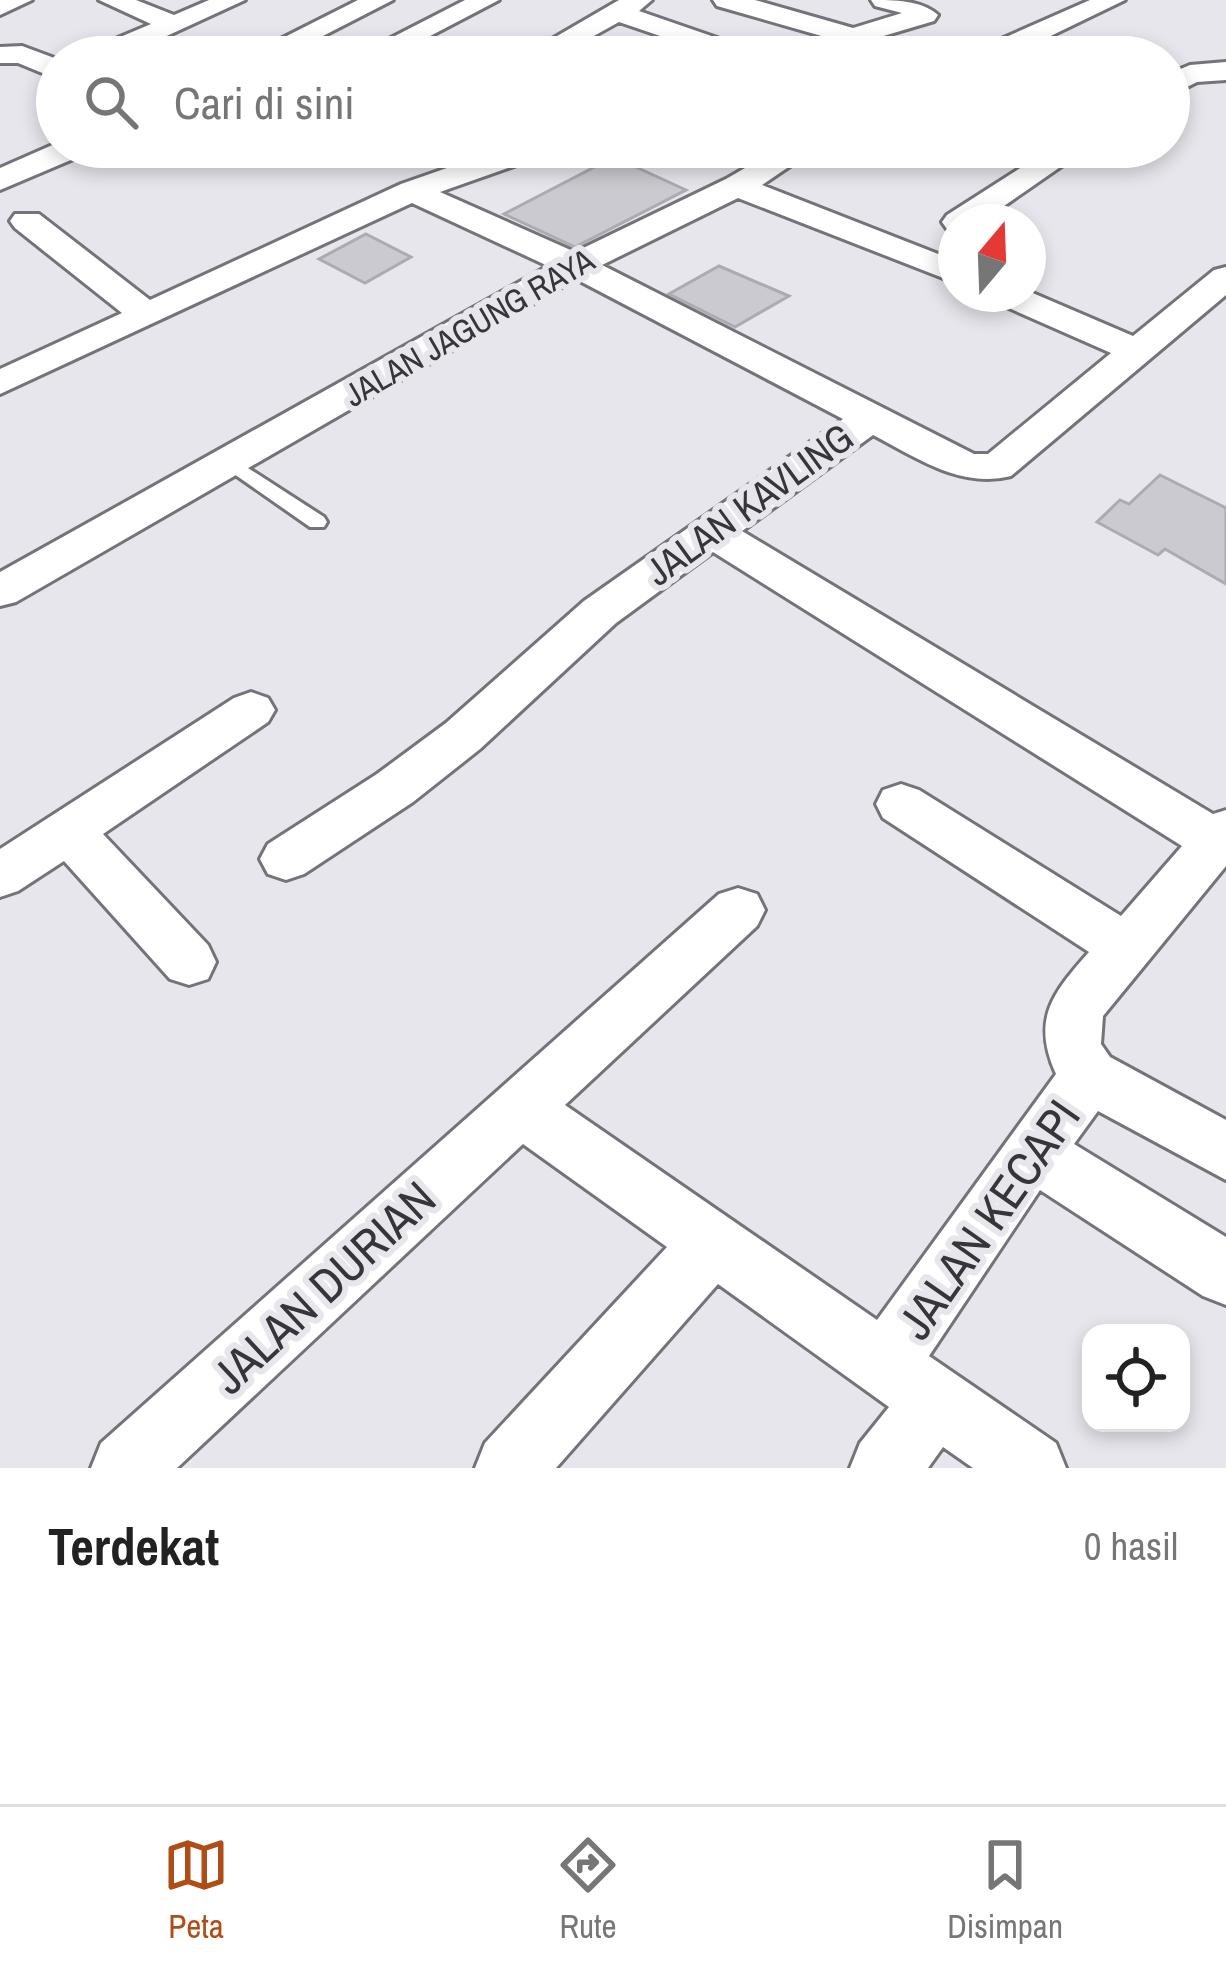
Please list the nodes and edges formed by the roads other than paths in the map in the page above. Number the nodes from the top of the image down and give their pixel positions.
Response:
1 (19, 0) edge
2 (112, 0) edge
3 (232, 0) edge
4 (380, 0) edge
5 (486, 0) edge
6 (726, 0) edge
7 (884, 0) edge
8 (1112, 0) edge
9 (627, 6) edge
10 (298, 7) dead end
11 (0, 8) edge
12 (334, 20) junction
13 (174, 24) junction
14 (146, 36) edge
15 (302, 36) edge
16 (411, 36) edge
17 (573, 36) edge
18 (691, 36) edge
19 (851, 36) edge
20 (865, 36) edge
21 (1031, 36) edge
22 (0, 55) edge
23 (36, 60) edge
24 (1226, 71) edge
25 (1190, 74) edge
26 (0, 143) edge
27 (36, 160) edge
28 (36, 164) edge
29 (476, 168) edge
30 (767, 168) edge
31 (1042, 168) edge
32 (0, 180) edge
33 (737, 186) junction
34 (412, 190) junction
35 (986, 204) edge
36 (27, 221) dead end
37 (938, 236) edge
38 (910, 254) junction
39 (575, 265) junction
40 (938, 266) edge
41 (1216, 297) edge
42 (1046, 312) edge
43 (145, 313) junction
44 (1135, 350) junction
45 (0, 383) edge
46 (870, 418) junction
47 (231, 463) junction
48 (317, 522) dead end
49 (711, 531) junction
50 (0, 591) edge
51 (251, 710) dead end
52 (901, 804) dead end
53 (68, 831) junction
54 (1221, 836) edge
55 (286, 860) dead end
56 (0, 876) edge
57 (738, 910) dead end
58 (1127, 948) junction
59 (188, 962) dead end
60 (1090, 1076) junction
61 (520, 1106) junction
62 (1032, 1151) junction
63 (1226, 1152) edge
64 (714, 1241) junction
65 (1226, 1273) edge
66 (911, 1382) junction
67 (126, 1468) edge
68 (510, 1468) edge
69 (885, 1468) edge
70 (1031, 1468) edge

1 - 11 street
2 - 13 street
3 - 13 street
4 - 12 street
5 - 16 street
6 - 19 street
7 - 20 street
8 - 21 street
9 - 17 street
9 - 18 street
10 - 12 street
12 - 15 street
13 - 14 street
22 - 23 street
24 - 25 street
26 - 27 street
28 - 32 street
29 - 34 street
30 - 33 street, JALAN JAGUNG RAYA
31 - 35 street
33 - 38 street
33 - 39 street, JALAN JAGUNG RAYA
34 - 39 street
34 - 43 street
36 - 43 street
37 - 38 street
38 - 40 street
39 - 46 street
39 - 47 street, JALAN JAGUNG RAYA
41 - 44 street, JALAN KAVLING
42 - 44 street
43 - 45 street
44 - 46 street, JALAN KAVLING
46 - 49 street, JALAN KAVLING
47 - 48 lane
47 - 50 street, JALAN JAGUNG RAYA
49 - 54 street
49 - 55 street, JALAN KAVLING
51 - 53 street
52 - 58 street
53 - 56 street
53 - 59 street
54 - 58 street
57 - 61 street, JALAN DURIAN
58 - 60 street
60 - 62 street, JALAN KECAPI
60 - 63 street
61 - 64 street
61 - 67 street, JALAN DURIAN
62 - 65 street
62 - 66 street, JALAN KECAPI
64 - 66 street
64 - 68 street
66 - 69 street, JALAN KECAPI
66 - 70 street

